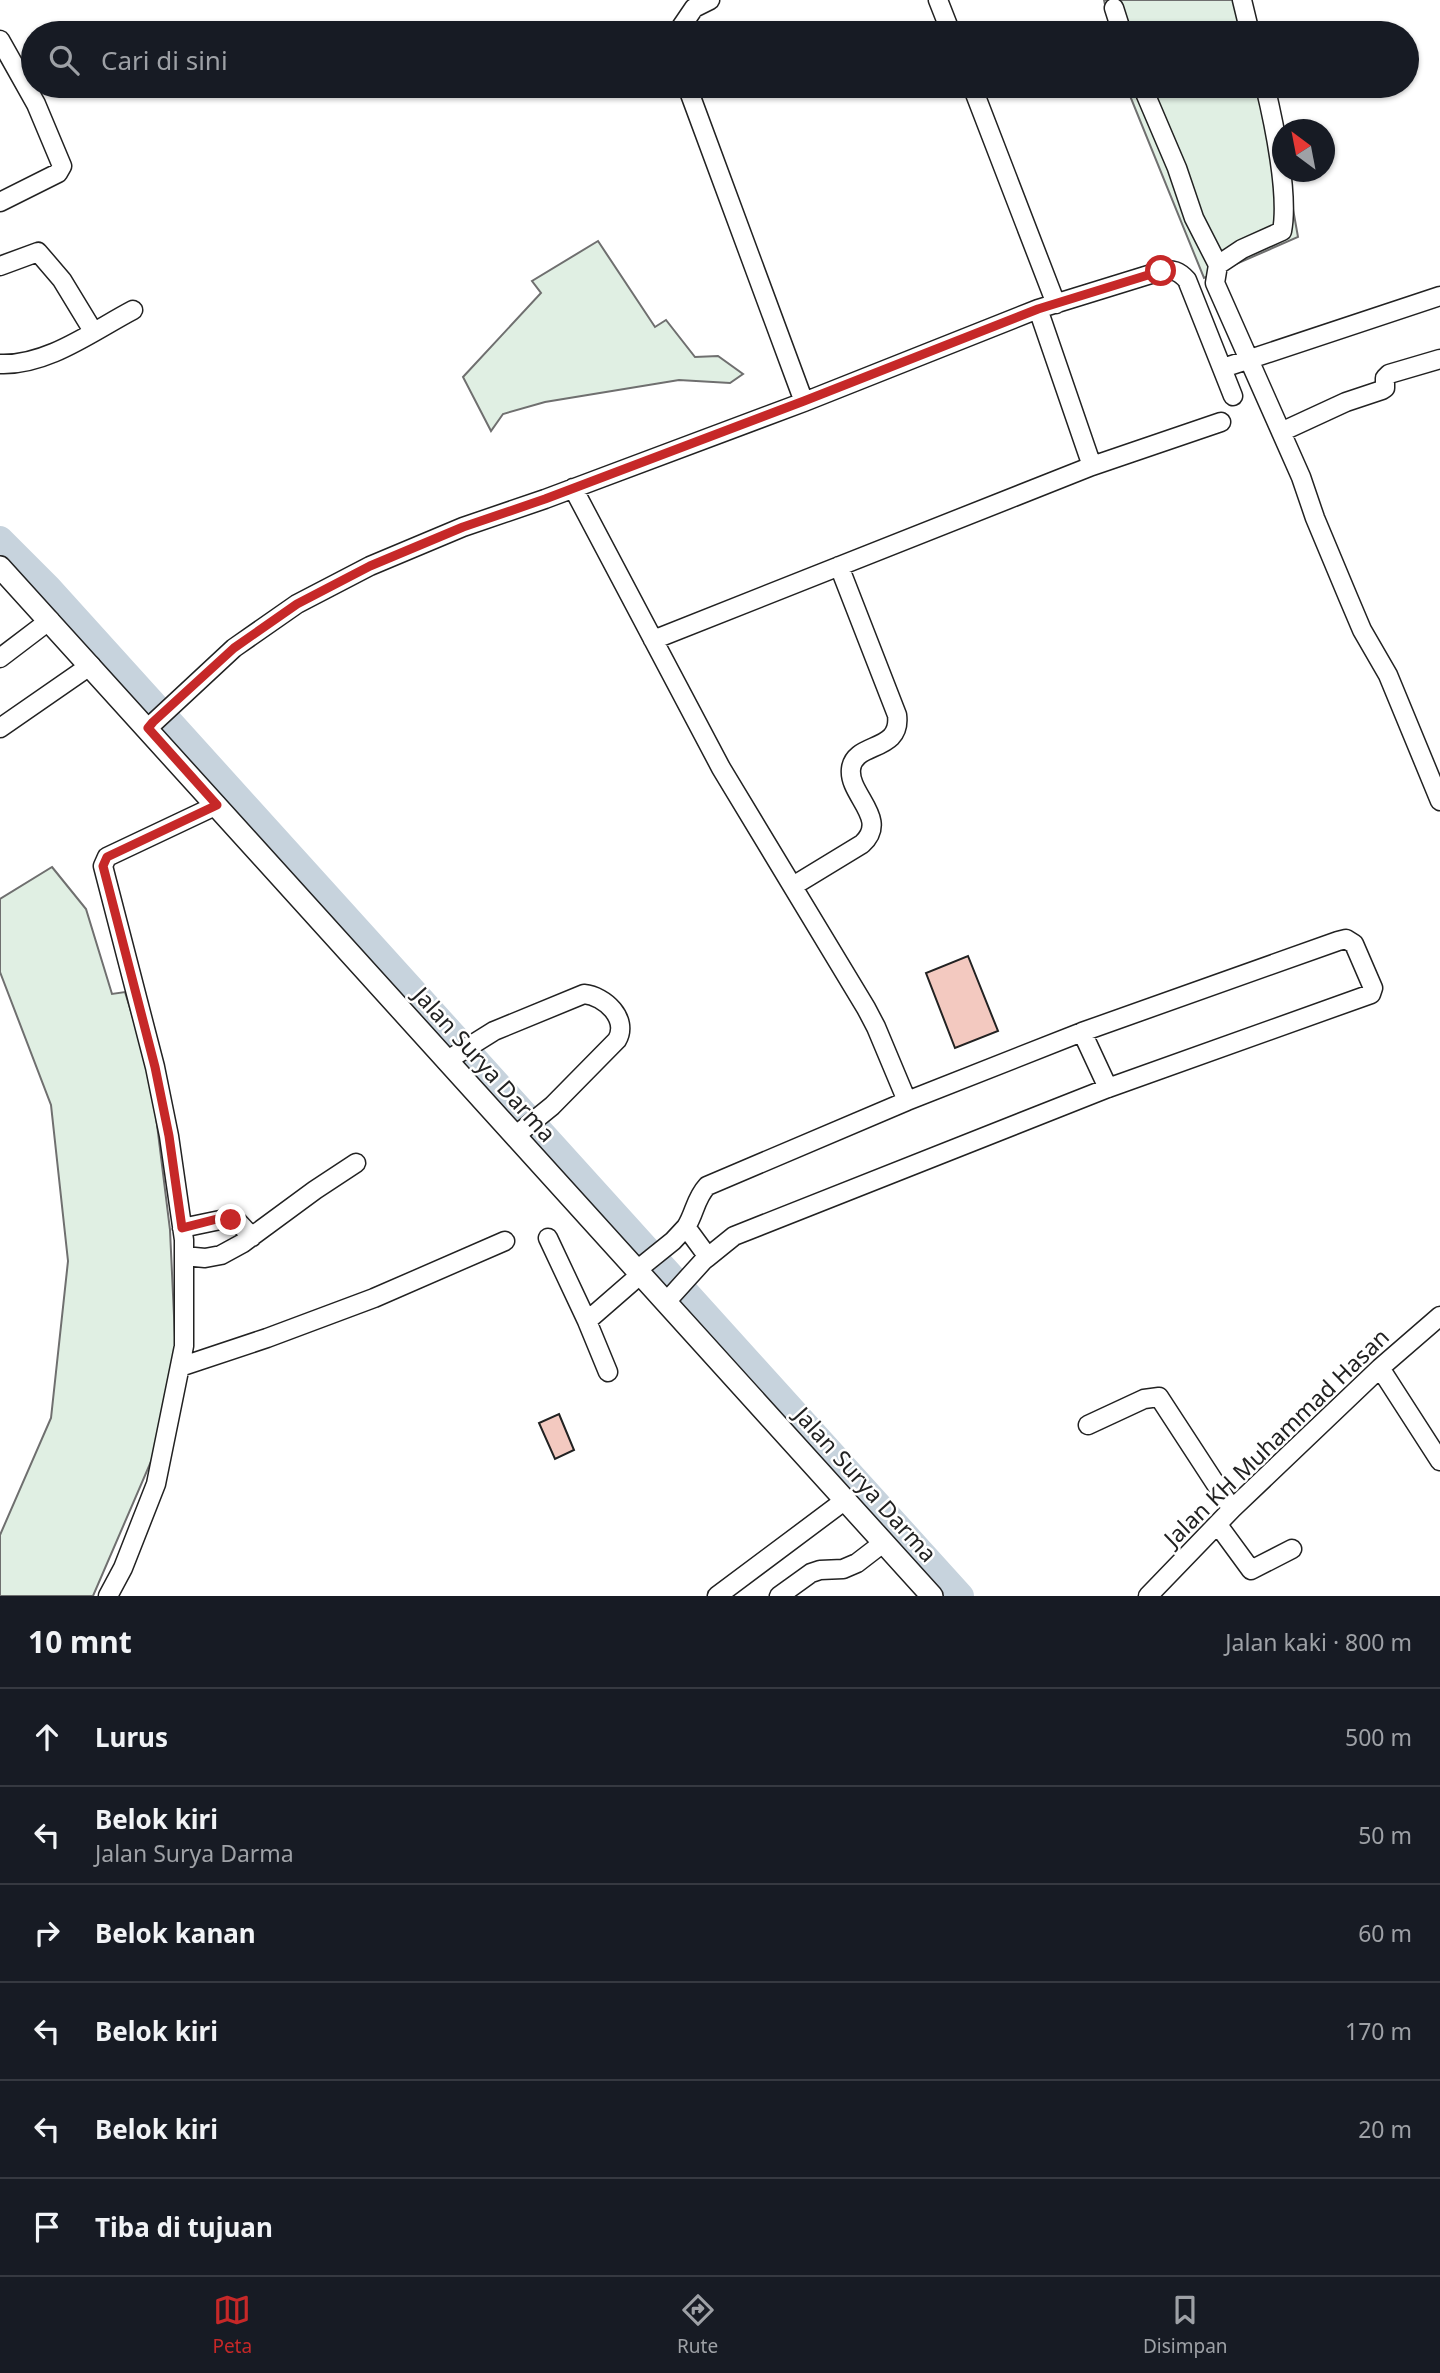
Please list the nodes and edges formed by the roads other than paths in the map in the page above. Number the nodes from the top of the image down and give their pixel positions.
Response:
1 (710, 0) edge
2 (938, 0) edge
3 (1242, 0) edge
4 (1114, 8) dead end
5 (685, 21) edge
6 (946, 21) edge
7 (1118, 21) edge
8 (1247, 21) edge
9 (0, 40) edge
10 (21, 77) edge
11 (33, 98) edge
12 (691, 98) edge
13 (977, 98) edge
14 (1147, 98) edge
15 (1267, 98) edge
16 (0, 202) edge
17 (1218, 265) junction
18 (0, 267) edge
19 (1440, 296) edge
20 (1056, 304) junction
21 (1038, 309) junction
22 (133, 310) dead end
23 (93, 331) junction
24 (1249, 359) junction
25 (1440, 359) edge
26 (0, 364) edge
27 (1223, 368) junction
28 (1233, 396) dead end
29 (804, 401) junction
30 (1221, 422) dead end
31 (1282, 432) junction
32 (1092, 466) junction
33 (573, 488) junction
34 (839, 566) junction
35 (0, 567) edge
36 (50, 620) junction
37 (653, 640) junction
38 (0, 658) edge
39 (91, 665) junction
40 (150, 725) junction
41 (0, 728) edge
42 (1440, 801) edge
43 (217, 805) junction
44 (793, 886) junction
45 (1082, 1032) junction
46 (450, 1059) junction
47 (1108, 1088) junction
48 (907, 1101) junction
49 (519, 1133) junction
50 (356, 1163) dead end
51 (686, 1227) junction
52 (182, 1228) junction
53 (252, 1237) junction
54 (548, 1238) dead end
55 (505, 1241) dead end
56 (184, 1256) junction
57 (706, 1258) junction
58 (642, 1269) junction
59 (670, 1297) junction
60 (1440, 1316) edge
61 (587, 1321) junction
62 (180, 1367) junction
63 (1380, 1368) junction
64 (608, 1372) dead end
65 (1088, 1424) dead end
66 (1440, 1461) edge
67 (844, 1501) junction
68 (1232, 1509) junction
69 (1218, 1524) junction
70 (883, 1543) junction
71 (1292, 1549) dead end
72 (108, 1596) edge
73 (717, 1596) edge
74 (779, 1596) edge
75 (932, 1596) edge
76 (1149, 1596) edge

1 - 5 street
2 - 6 street
3 - 8 street
4 - 7 street
9 - 10 street
11 - 16 street
12 - 29 street
13 - 20 street
14 - 17 street
15 - 17 street
17 - 24 street
18 - 23 street
19 - 24 street
20 - 21 street
20 - 27 street
21 - 29 street
21 - 32 street
22 - 23 street
23 - 26 street
24 - 27 street
24 - 31 street
25 - 31 street
27 - 28 street
29 - 33 street
30 - 32 street
31 - 42 street
32 - 34 street
33 - 37 street
33 - 40 street
34 - 37 street
34 - 44 street
35 - 36 main road, Jalan Surya Darma
36 - 38 street
36 - 39 main road, Jalan Surya Darma
37 - 44 street
39 - 40 main road, Jalan Surya Darma
39 - 41 street
40 - 43 main road, Jalan Surya Darma
43 - 46 main road, Jalan Surya Darma
43 - 52 street
44 - 48 street
45 - 47 street
45 - 47 street
45 - 48 street
46 - 49 main road, Jalan Surya Darma
46 - 49 street
47 - 57 street
48 - 51 street
49 - 58 main road, Jalan Surya Darma
50 - 53 street
51 - 57 street
51 - 58 street
52 - 53 street
52 - 56 street
53 - 56 street
54 - 61 street
55 - 62 street
56 - 62 street
57 - 59 street
58 - 59 main road, Jalan Surya Darma
58 - 61 street
59 - 67 main road, Jalan Surya Darma
60 - 63 street, Jalan KH Muhammad Hasan
61 - 64 street
62 - 72 street
63 - 66 street
63 - 68 street, Jalan KH Muhammad Hasan
65 - 68 street
67 - 70 main road, Jalan Surya Darma
67 - 73 street
68 - 69 street, Jalan KH Muhammad Hasan
69 - 71 street
69 - 76 street, Jalan KH Muhammad Hasan
70 - 74 street
70 - 75 main road, Jalan Surya Darma

